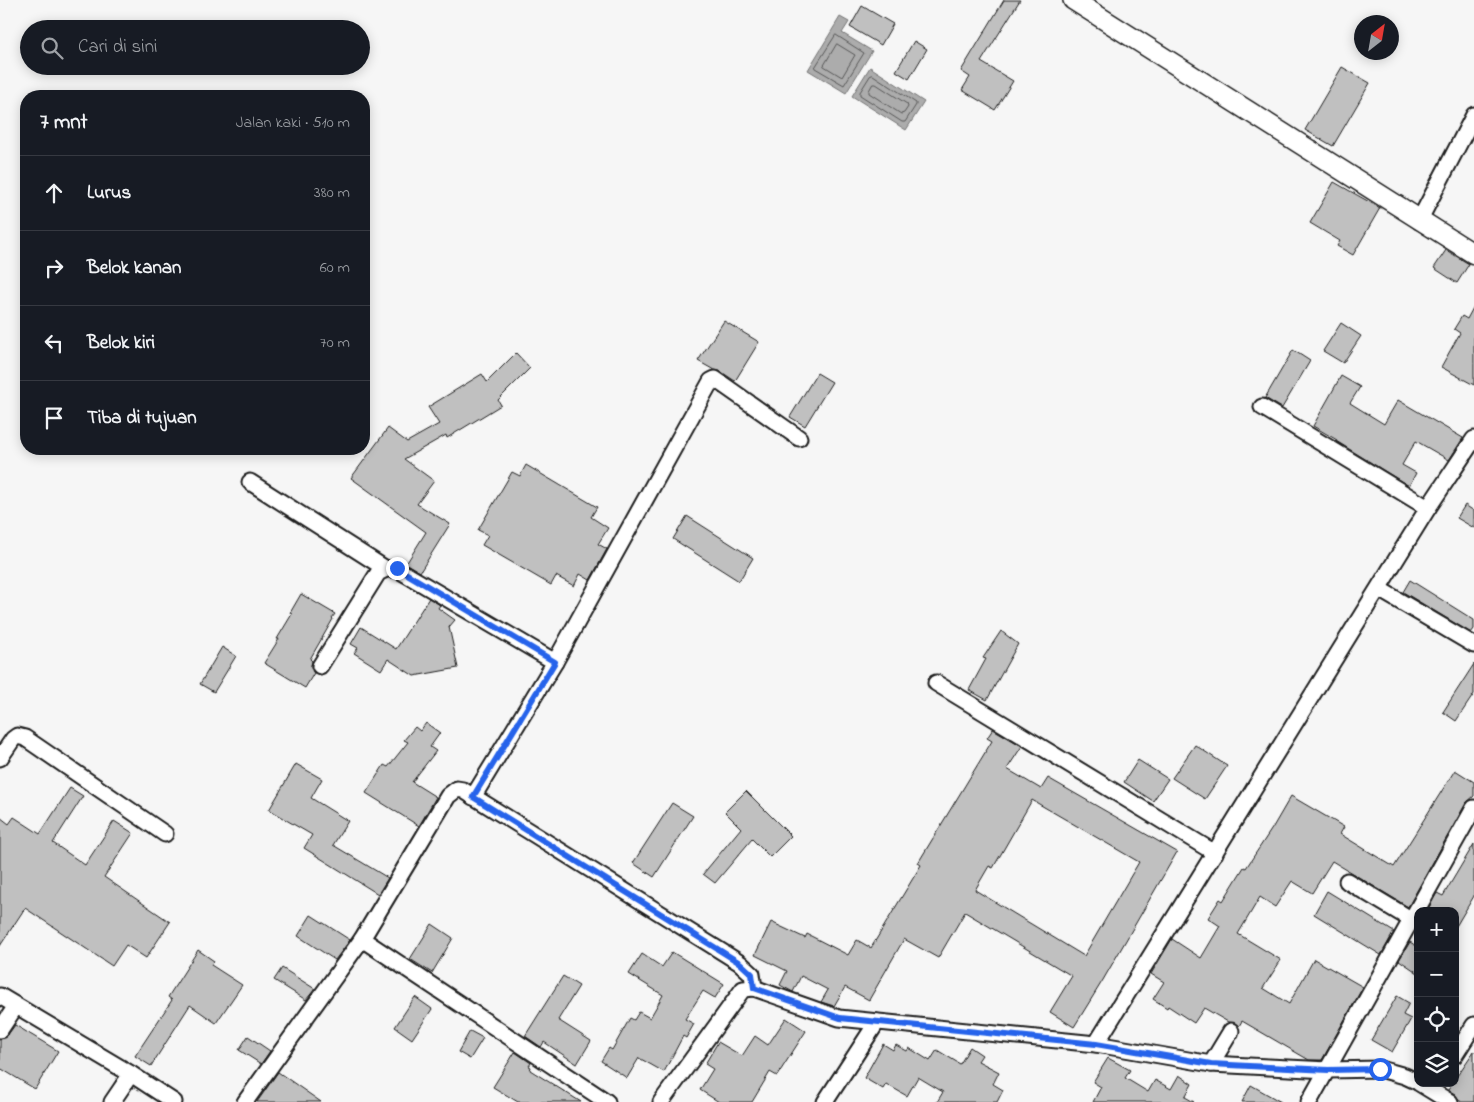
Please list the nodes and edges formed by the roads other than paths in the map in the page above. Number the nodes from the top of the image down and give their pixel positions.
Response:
1 (1073, 0) edge
2 (1474, 115) edge
3 (1420, 221) junction
4 (1474, 254) edge
5 (1262, 407) dead end
6 (799, 438) dead end
7 (1474, 439) edge
8 (250, 482) dead end
9 (1428, 508) junction
10 (386, 570) junction
11 (1379, 589) junction
12 (1474, 645) edge
13 (555, 662) junction
14 (320, 666) dead end
15 (936, 683) dead end
16 (0, 758) edge
17 (473, 797) junction
18 (1474, 808) edge
19 (166, 834) dead end
20 (1215, 853) junction
21 (1347, 881) dead end
22 (1412, 920) junction
23 (362, 939) junction
24 (754, 988) junction
25 (0, 996) edge
26 (16, 1006) junction
27 (877, 1022) junction
28 (1474, 1025) edge
29 (0, 1030) edge
30 (1231, 1031) dead end
31 (1096, 1044) junction
32 (1459, 1049) edge
33 (1211, 1064) junction
34 (1328, 1070) junction
35 (131, 1074) junction
36 (1414, 1080) edge
37 (1435, 1087) edge
38 (112, 1102) edge
39 (174, 1102) edge
40 (245, 1102) edge
41 (607, 1102) edge
42 (661, 1102) edge
43 (825, 1102) edge
44 (1309, 1102) edge
45 (1450, 1102) edge

1 - 3 street
2 - 3 street
3 - 4 street
5 - 9 street
6 - 13 street
7 - 9 street
8 - 10 street
9 - 11 street
10 - 13 street
10 - 14 street
11 - 12 street
11 - 20 street
13 - 17 street
15 - 20 street
16 - 19 street
17 - 23 street
17 - 24 street
18 - 22 street
20 - 31 street
21 - 22 street
22 - 34 street
23 - 40 street
23 - 41 street
24 - 27 street
24 - 42 street
25 - 26 street
26 - 29 street
26 - 35 street
27 - 31 street
27 - 43 street
28 - 32 street
30 - 33 street
31 - 33 street
33 - 34 street
34 - 36 street
34 - 44 street
35 - 38 street
35 - 39 street
37 - 45 street

